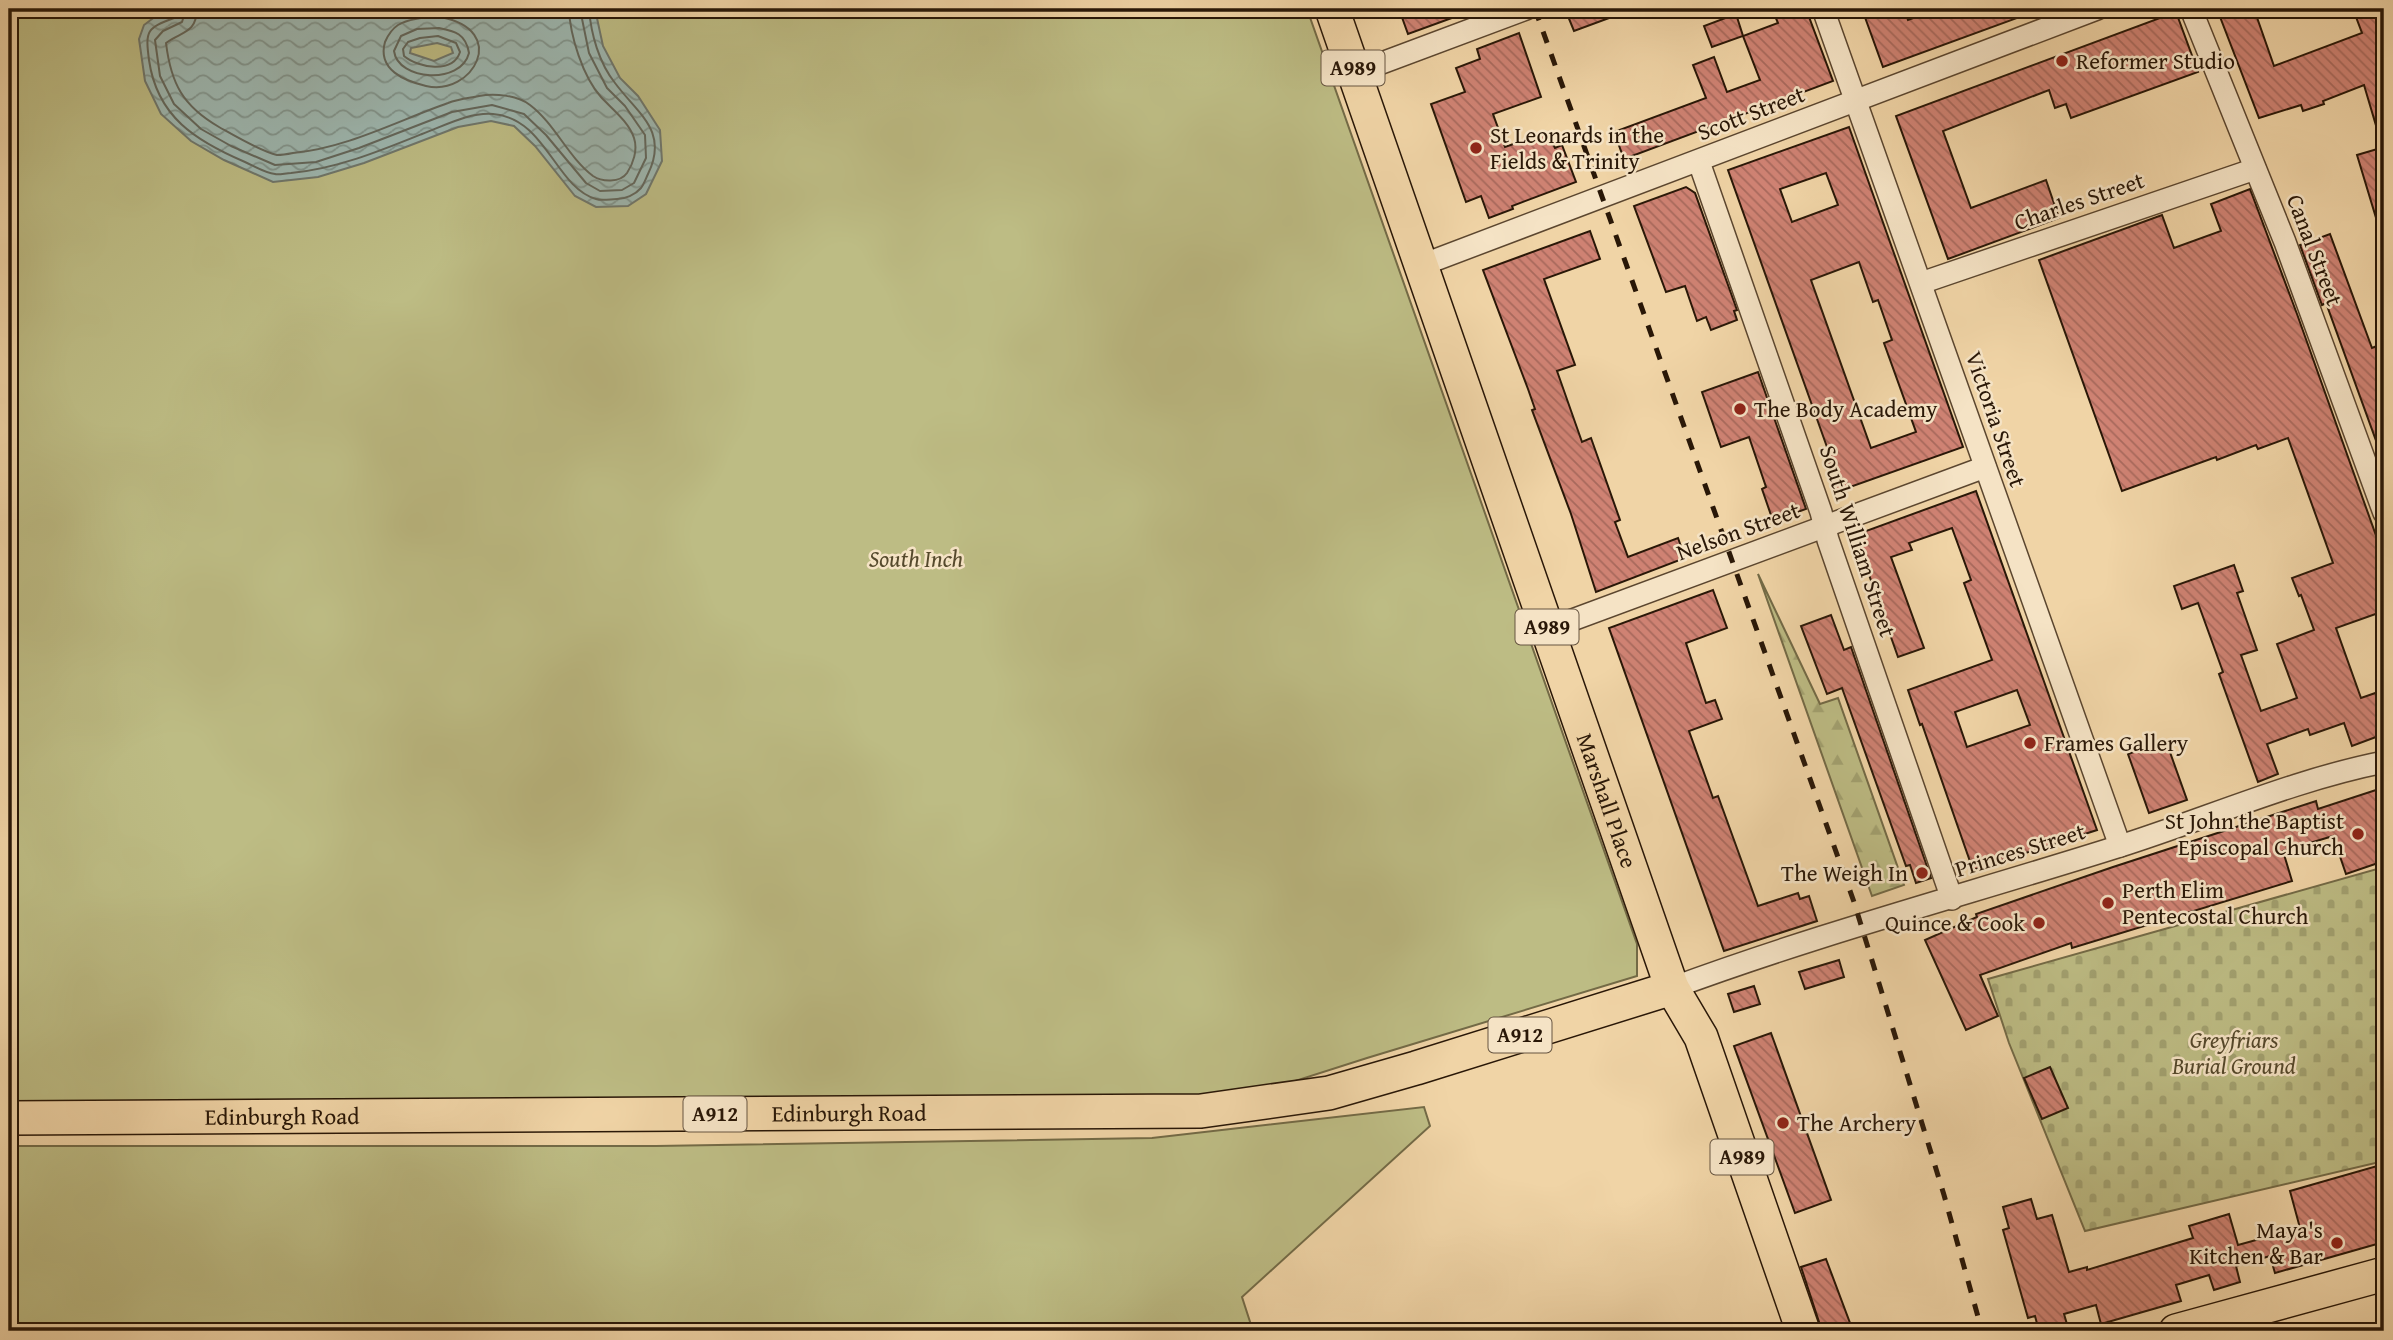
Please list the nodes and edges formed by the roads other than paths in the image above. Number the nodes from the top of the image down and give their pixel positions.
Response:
1 (1332, 9) edge
2 (1526, 9) edge
3 (1823, 9) edge
4 (2097, 9) edge
5 (2191, 9) edge
6 (1355, 74) junction
7 (1856, 101) junction
8 (1699, 162) junction
9 (2255, 169) junction
10 (1422, 265) junction
11 (1921, 283) junction
12 (1985, 467) junction
13 (2384, 513) edge
14 (1824, 527) junction
15 (1548, 629) junction
16 (2384, 762) edge
17 (2120, 846) junction
18 (1952, 898) junction
19 (1672, 988) junction
20 (9, 1118) edge
21 (2384, 1274) edge
22 (1803, 1331) edge
23 (2175, 1331) edge

1 - 6 main road, A989
2 - 6 street
3 - 7 street, Victoria Street
4 - 7 street, Scott Street
5 - 9 street, Canal Street
6 - 10 main road, A989
7 - 8 street, Scott Street
7 - 11 street, Victoria Street
8 - 10 street, Scott Street
8 - 14 street, South William Street
9 - 11 street, Charles Street
9 - 13 street, Canal Street
10 - 15 main road, Marshall Place / A989
11 - 12 street, Victoria Street
12 - 14 street, Nelson Street
12 - 17 street, Victoria Street
14 - 15 street, Nelson Street
14 - 18 street, South William Street
15 - 19 main road, Marshall Place / A989
16 - 17 street, Princes Street
17 - 18 street, Princes Street
18 - 19 street, Princes Street
19 - 20 main road, Edinburgh Road / A912
19 - 22 main road, Marshall Place / A989
21 - 23 main road

